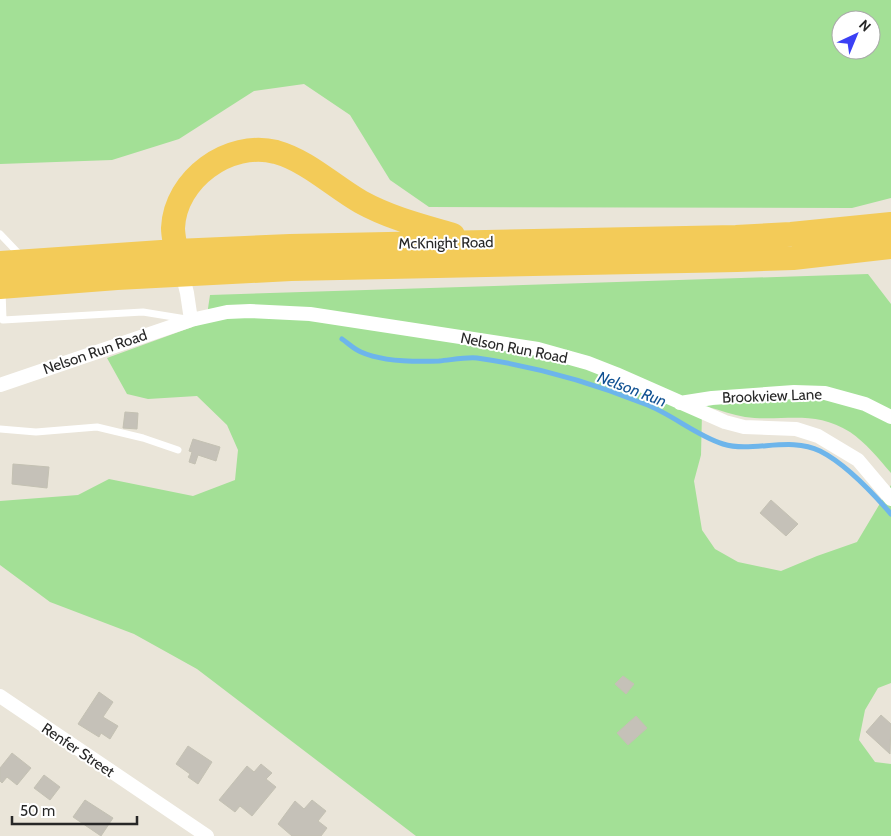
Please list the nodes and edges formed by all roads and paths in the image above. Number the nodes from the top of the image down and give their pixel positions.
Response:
1 (891, 224) edge
2 (0, 234) edge
3 (477, 242) junction
4 (891, 247) edge
5 (176, 251) junction
6 (26, 261) junction
7 (0, 264) edge
8 (183, 275) junction
9 (1, 287) edge
10 (191, 320) junction
11 (2, 321) edge
12 (0, 385) edge
13 (680, 403) junction
14 (891, 417) edge
15 (0, 429) edge
16 (178, 450) dead end
17 (891, 499) edge
18 (0, 696) edge
19 (207, 836) edge

1 - 3 highway, McKnight Road
2 - 6 lane
3 - 5 highway, McKnight Road
3 - 5 highway
4 - 8 highway, McKnight Road
5 - 6 highway, McKnight Road
5 - 8 street
6 - 7 highway, McKnight Road
8 - 9 highway, McKnight Road
8 - 10 street
9 - 11 lane
10 - 11 lane
10 - 12 street, Nelson Run Road
10 - 13 street, Nelson Run Road
13 - 14 street, Brookview Lane
13 - 17 street, Nelson Run Road
15 - 16 lane
18 - 19 street, Renfer Street

